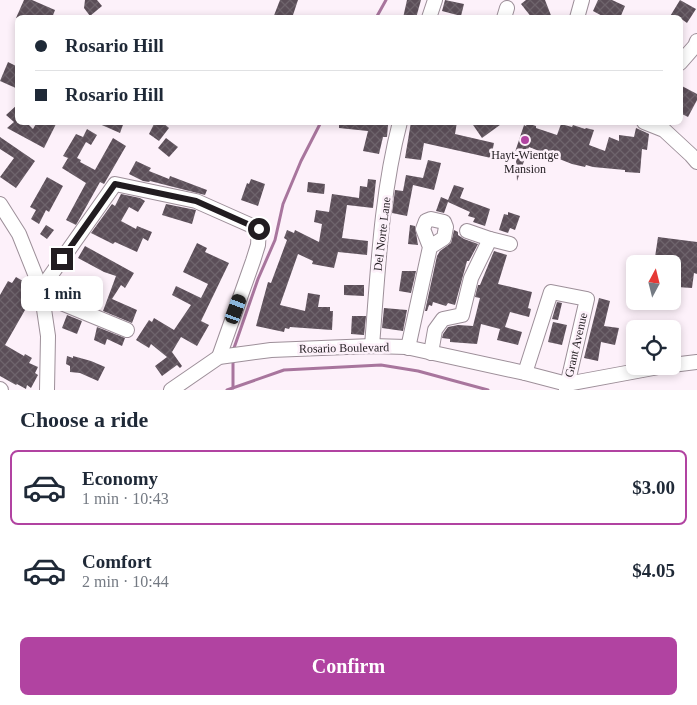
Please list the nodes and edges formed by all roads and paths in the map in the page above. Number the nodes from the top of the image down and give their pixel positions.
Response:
1 (434, 0) edge
2 (582, 0) edge
3 (430, 15) edge
4 (577, 15) edge
5 (697, 41) edge
6 (683, 60) edge
7 (399, 125) edge
8 (652, 125) edge
9 (697, 162) edge
10 (2, 212) edge
11 (467, 231) dead end
12 (490, 238) junction
13 (510, 244) dead end
14 (430, 247) dead end
15 (42, 292) junction
16 (440, 309) dead end
17 (462, 315) junction
18 (127, 330) dead end
19 (372, 346) junction
20 (408, 348) junction
21 (431, 353) junction
22 (219, 357) junction
23 (697, 362) edge
24 (681, 364) edge
25 (525, 372) junction
26 (626, 374) edge
27 (566, 387) edge
28 (47, 390) edge
29 (171, 390) edge

1 - 3 street
2 - 4 street
5 - 6 street
7 - 19 street, Del Norte Lane
8 - 9 street
10 - 15 street
11 - 12 street
12 - 13 street
12 - 17 street
14 - 20 street
15 - 18 street
15 - 22 street
15 - 28 street
16 - 17 street
17 - 21 street
19 - 20 street, Rosario Boulevard
19 - 22 street, Rosario Boulevard
20 - 21 street, Rosario Boulevard
21 - 25 street, Rosario Boulevard
22 - 29 street, Rosario Boulevard
23 - 24 street
25 - 27 street, Rosario Boulevard
25 - 27 street, Grant Avenue
26 - 27 street, Rosario Boulevard

